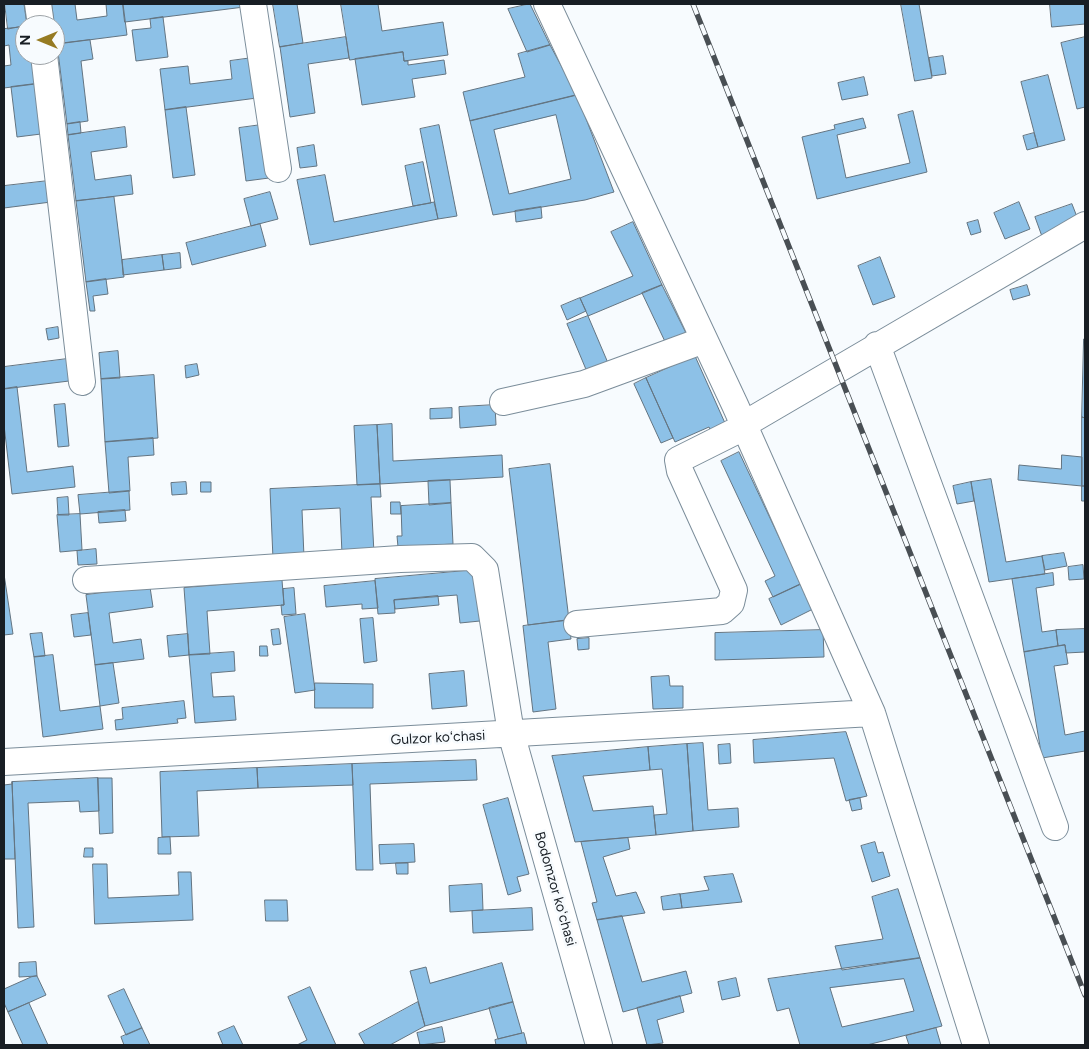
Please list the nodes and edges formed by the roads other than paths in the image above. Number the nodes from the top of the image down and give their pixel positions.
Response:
1 (253, 4) edge
2 (547, 4) edge
3 (45, 65) edge
4 (278, 169) dead end
5 (1085, 225) edge
6 (704, 340) junction
7 (877, 345) junction
8 (82, 382) dead end
9 (503, 402) dead end
10 (744, 426) junction
11 (86, 580) dead end
12 (577, 624) dead end
13 (872, 713) junction
14 (511, 734) junction
15 (4, 762) edge
16 (1055, 827) dead end
17 (598, 1045) edge
18 (976, 1045) edge

1 - 4 street
2 - 6 street
3 - 8 street
5 - 7 street
6 - 9 street
6 - 10 street
7 - 10 street
7 - 16 street
10 - 12 street
10 - 13 street
11 - 14 street, Bodomzor koʻchasi
13 - 14 street, Gulzor koʻchasi
13 - 18 street
14 - 15 street, Gulzor koʻchasi
14 - 17 street, Bodomzor koʻchasi

